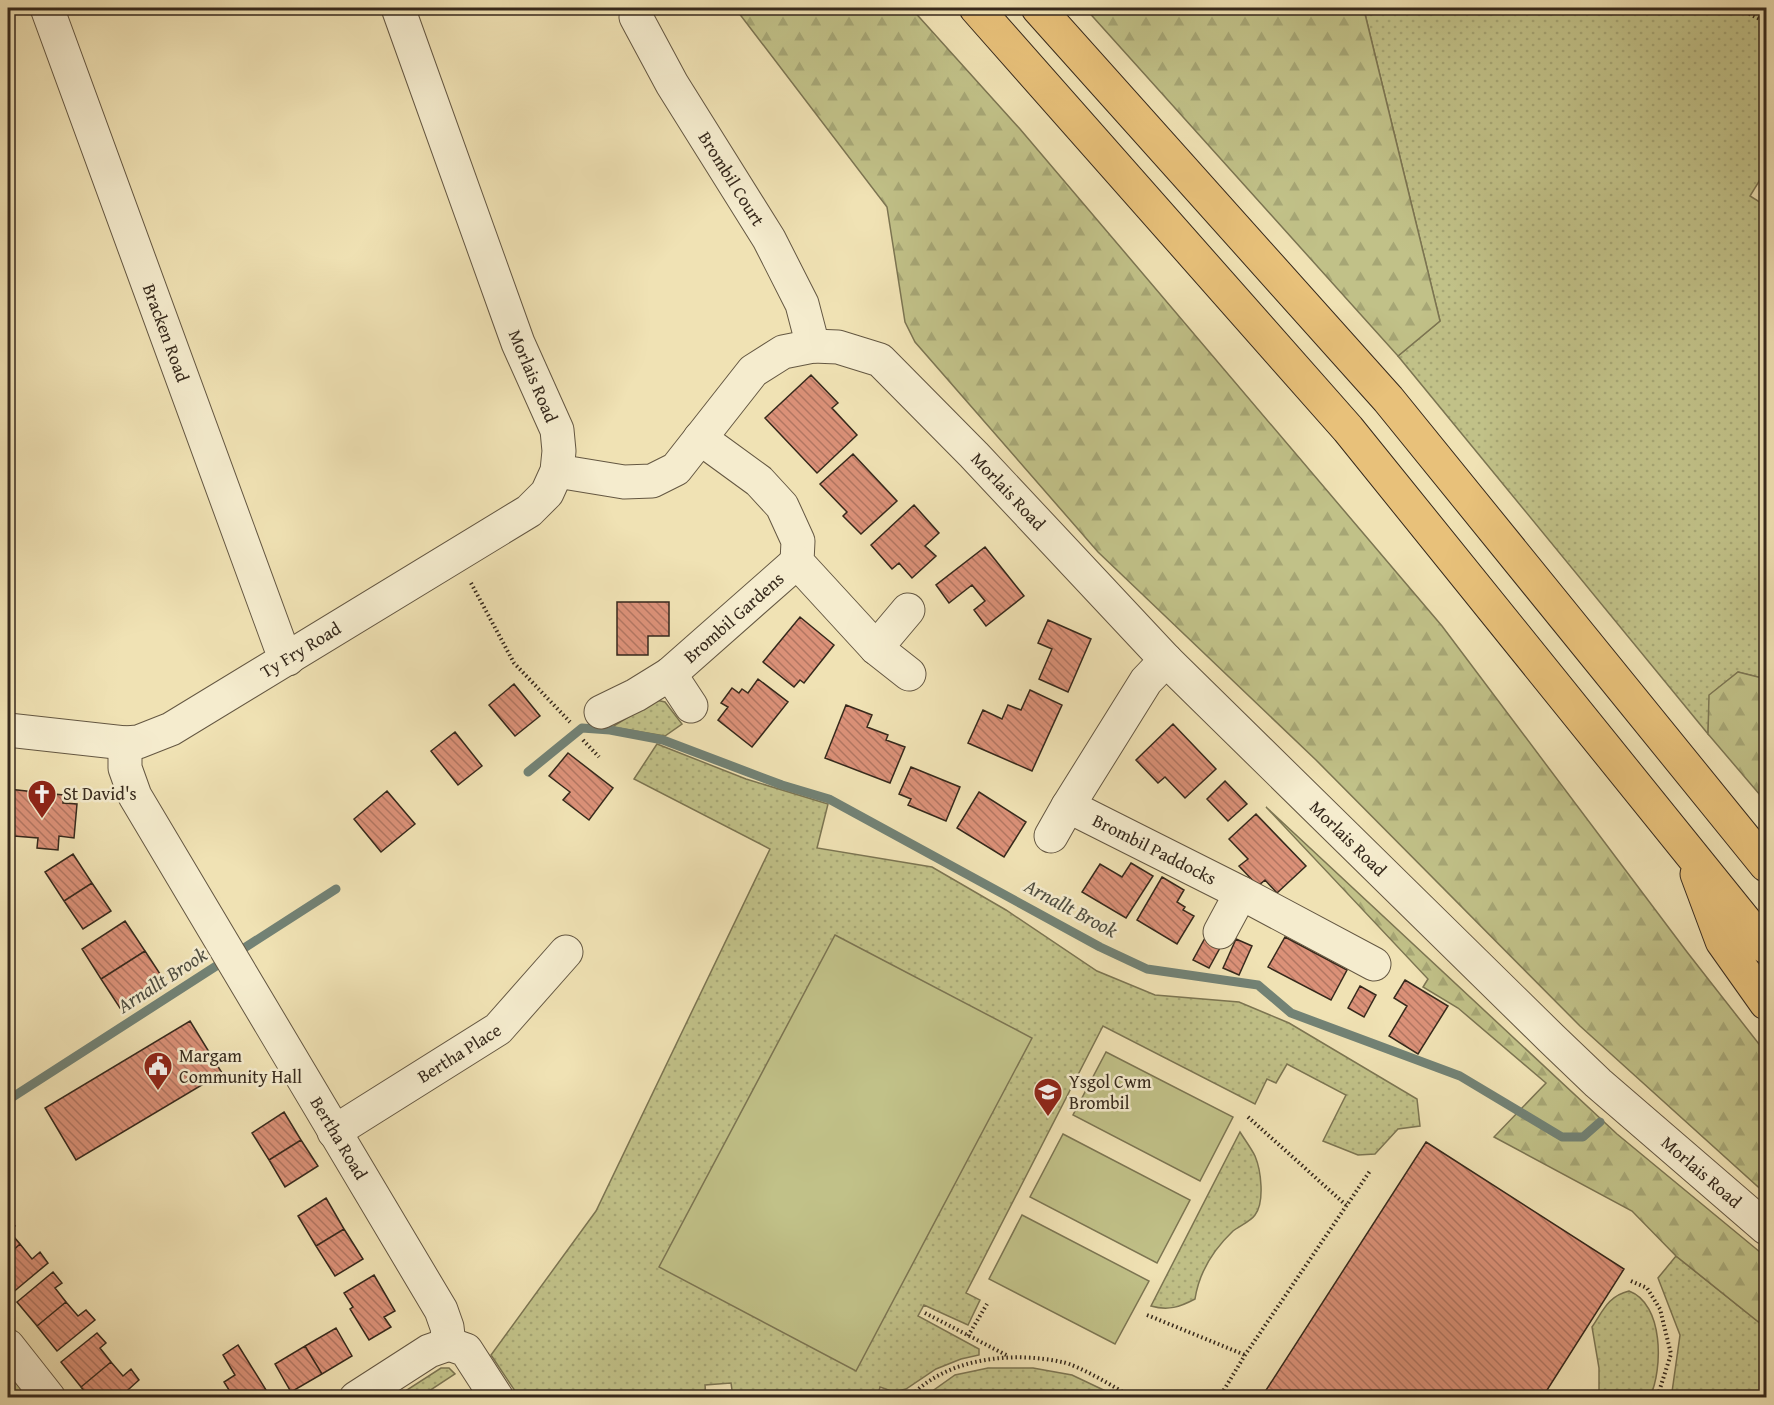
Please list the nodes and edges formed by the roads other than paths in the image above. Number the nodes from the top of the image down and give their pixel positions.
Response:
1 (47, 8) edge
2 (398, 8) edge
3 (976, 8) edge
4 (1038, 8) edge
5 (636, 17) dead end
6 (813, 346) junction
7 (700, 438) junction
8 (557, 471) junction
9 (797, 562) junction
10 (908, 610) dead end
11 (876, 648) junction
12 (288, 659) junction
13 (1166, 660) junction
14 (670, 674) junction
15 (909, 674) dead end
16 (691, 706) dead end
17 (587, 719) road end
18 (8, 730) edge
19 (125, 743) junction
20 (1068, 806) junction
21 (1051, 836) dead end
22 (1686, 845) junction
23 (1767, 865) edge
24 (1241, 893) junction
25 (1220, 932) dead end
26 (1767, 947) edge
27 (566, 952) dead end
28 (1374, 964) dead end
29 (1767, 1003) edge
30 (334, 1132) junction
31 (1767, 1228) edge
32 (448, 1344) junction
33 (8, 1346) edge
34 (49, 1398) edge
35 (356, 1398) edge
36 (498, 1398) edge

1 - 12 street, Bracken Road
2 - 8 street, Morlais Road
3 - 22 highway
4 - 23 highway
5 - 6 street, Brombil Court
6 - 7 street, Morlais Road
6 - 13 street, Morlais Road
7 - 8 street, Morlais Road
7 - 9 street, Brombil Gardens
8 - 12 street, Ty Fry Road
9 - 11 street, Brombil Gardens
9 - 14 street, Brombil Gardens
10 - 11 street
11 - 15 street, Brombil Gardens
12 - 19 street, Ty Fry Road
13 - 20 street
13 - 31 street, Morlais Road
14 - 16 street, Brombil Gardens
14 - 17 street, Brombil Gardens
18 - 19 street, Ty Fry Road
19 - 30 street, Bertha Road
20 - 21 street
20 - 24 street, Brombil Paddocks
22 - 26 highway
22 - 29 highway
24 - 25 street
24 - 28 street, Brombil Paddocks
27 - 30 street, Bertha Place
30 - 32 street, Bertha Road
32 - 35 street
32 - 36 street
33 - 34 street

